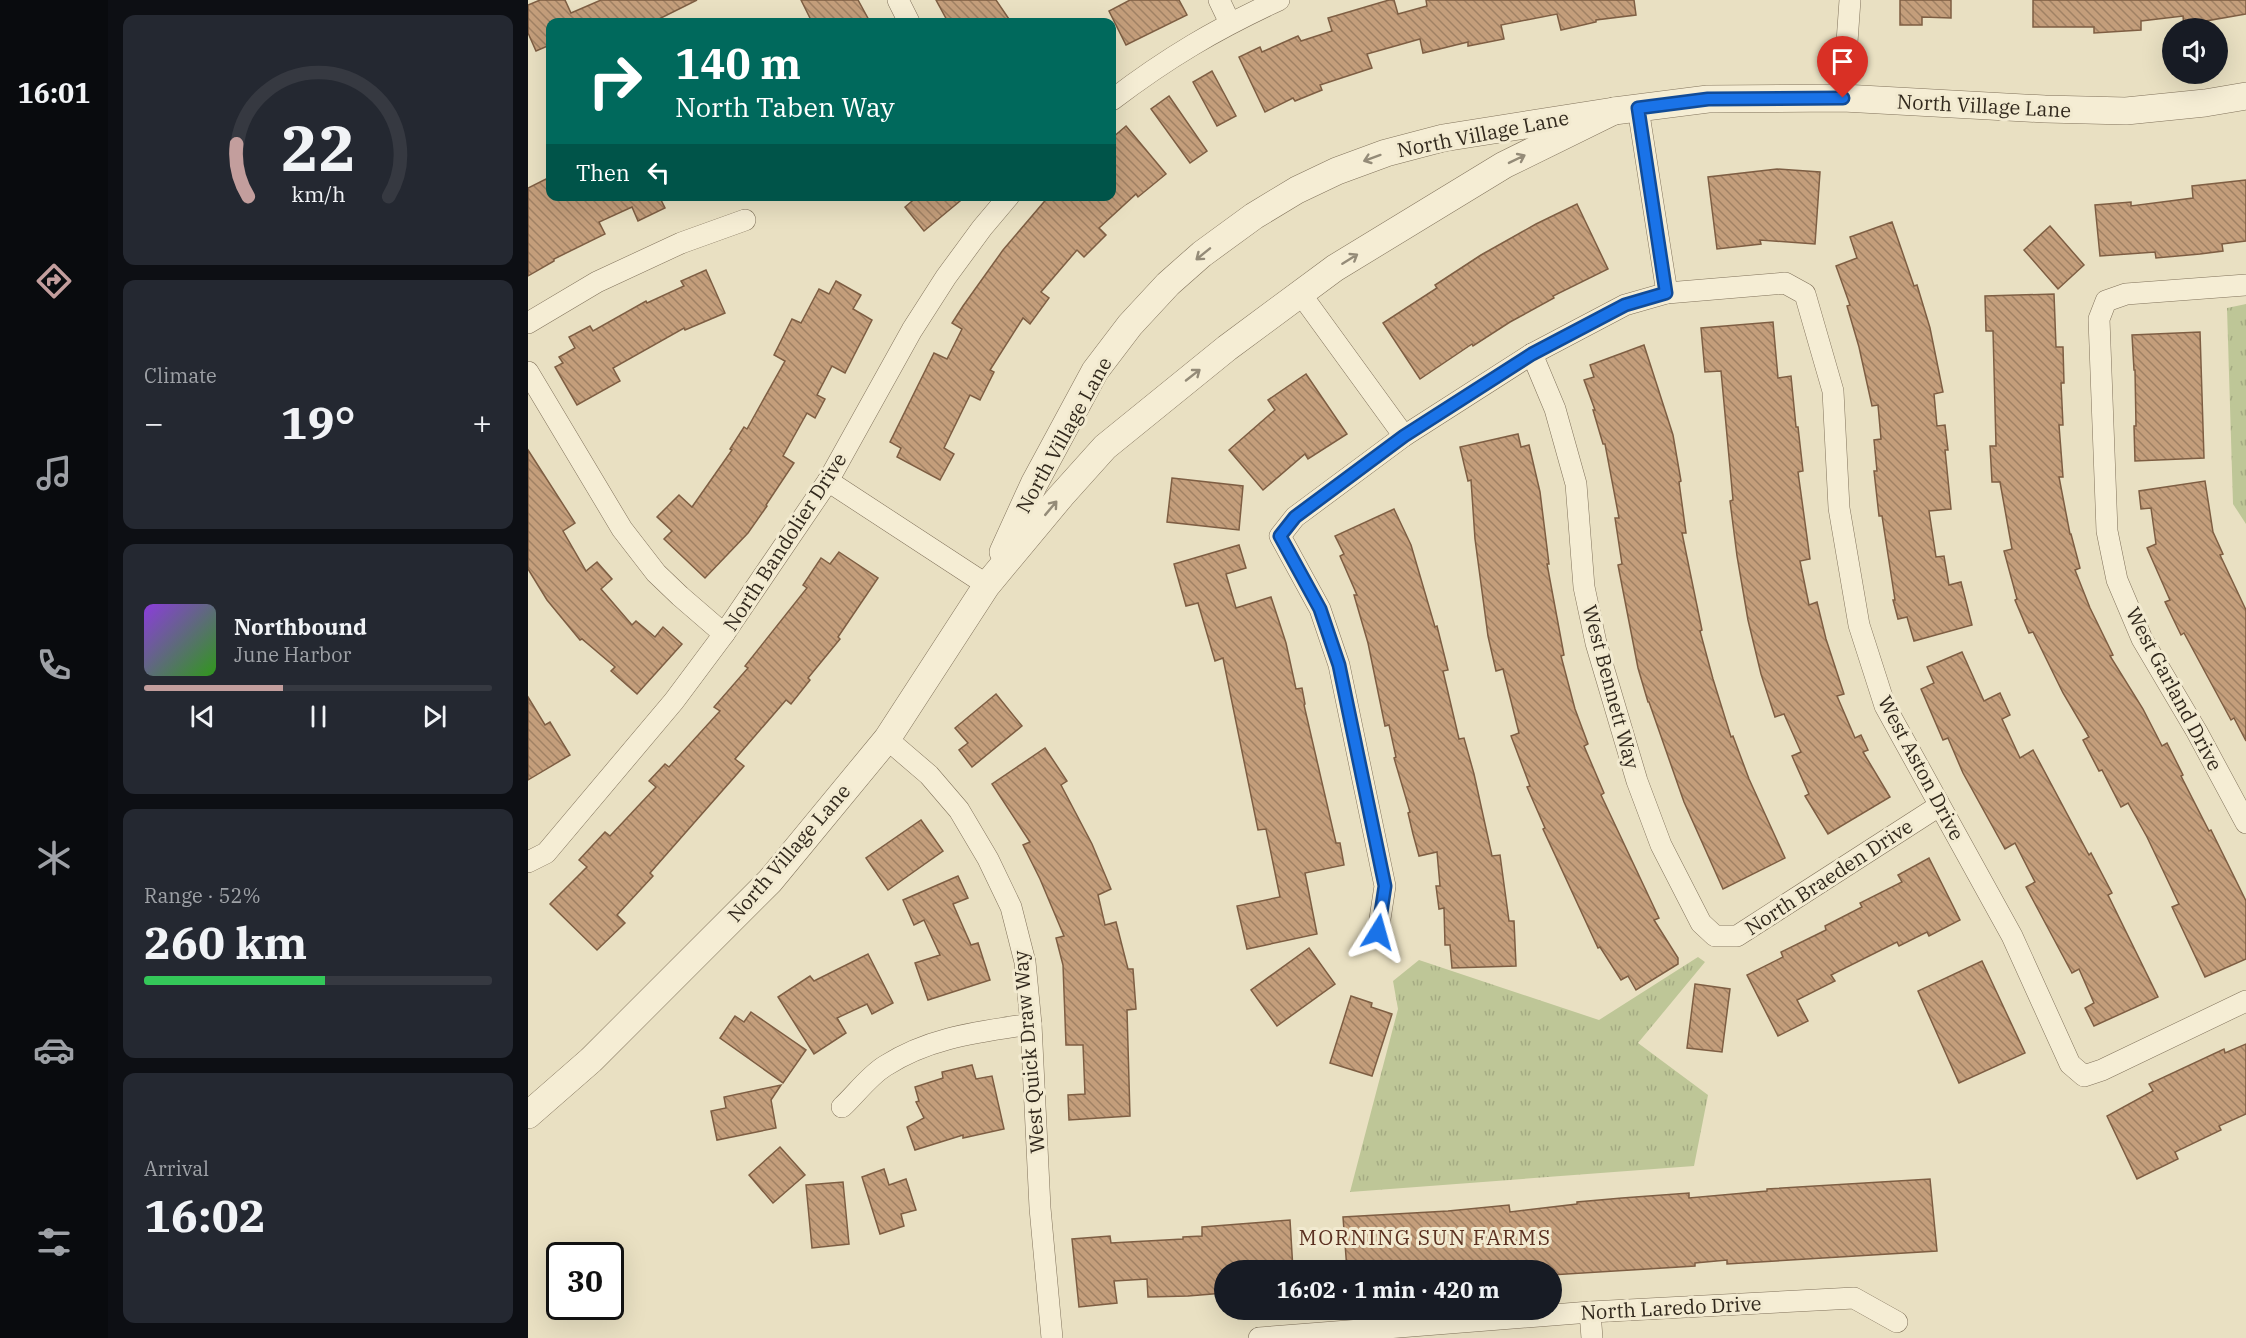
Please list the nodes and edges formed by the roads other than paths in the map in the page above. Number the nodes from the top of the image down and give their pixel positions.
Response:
1 (898, 0) edge
2 (1219, 0) edge
3 (1279, 0) edge
4 (1850, 0) edge
5 (907, 18) edge
6 (1230, 23) junction
7 (2246, 96) edge
8 (1116, 97) edge
9 (1843, 98) junction
10 (1626, 110) junction
11 (1005, 201) edge
12 (745, 220) dead end
13 (2246, 285) edge
14 (1300, 293) junction
15 (1666, 293) junction
16 (528, 323) edge
17 (1532, 354) junction
18 (528, 372) edge
19 (1404, 436) junction
20 (828, 481) junction
21 (987, 585) junction
22 (724, 634) junction
23 (887, 739) junction
24 (1939, 806) junction
25 (2246, 823) edge
26 (528, 862) edge
27 (1378, 932) dead end
28 (1715, 936) joint
29 (2246, 1001) edge
30 (1031, 1024) junction
31 (842, 1107) dead end
32 (528, 1114) edge
33 (1590, 1311) junction
34 (1897, 1322) dead end
35 (1316, 1336) edge
36 (1052, 1338) edge
37 (1259, 1338) edge
38 (1592, 1338) edge

1 - 5 street
2 - 6 street
3 - 6 street
4 - 9 street
6 - 8 street
7 - 9 street, North Village Lane
9 - 10 street, North Village Lane
14 -> 10 street, North Village Lane
10 - 15 street
10 -> 21 street, North Village Lane
11 - 20 street, North Bandolier Drive
12 - 16 street
13 - 25 street, West Garland Drive
14 - 19 street
21 -> 14 street, North Village Lane
15 - 17 street
15 - 24 street, West Aston Drive
17 - 19 street
17 - 28 street, West Bennett Way
18 - 22 street
19 - 27 street
20 - 21 street
20 - 22 street, North Bandolier Drive
21 - 23 street, North Village Lane
22 - 26 street, North Bandolier Drive
23 - 30 street, West Quick Draw Way
23 - 32 street, North Village Lane
24 - 28 street, North Braeden Drive
24 - 29 street, West Aston Drive
30 - 31 street
30 - 36 street, West Quick Draw Way
33 - 34 street, North Laredo Drive
33 - 35 street, North Laredo Drive
33 - 38 street
35 - 37 street, North Laredo Drive

